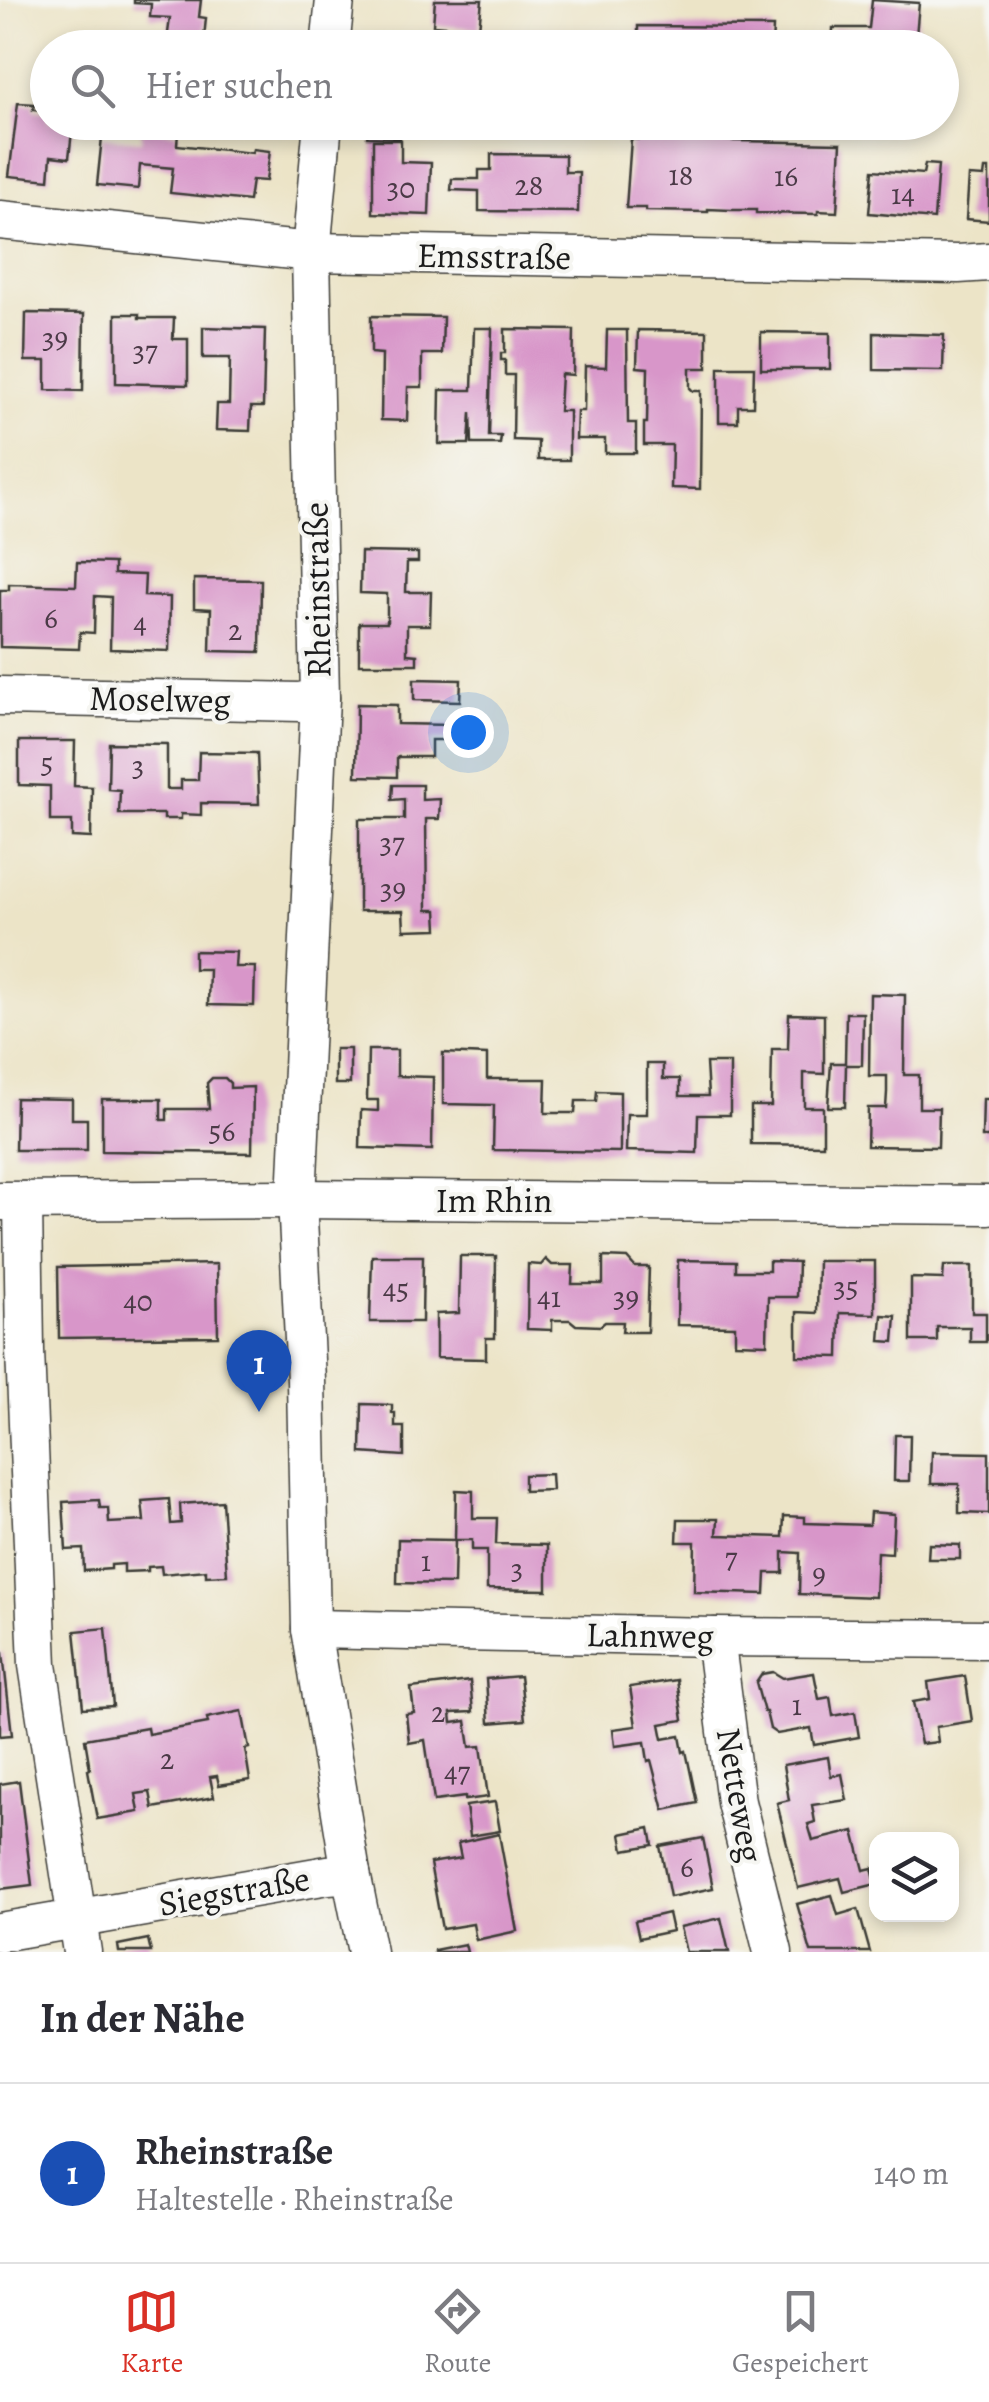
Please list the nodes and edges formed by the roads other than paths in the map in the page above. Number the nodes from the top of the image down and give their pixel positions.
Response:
1 (335, 0) edge
2 (332, 30) edge
3 (321, 140) edge
4 (0, 220) edge
5 (311, 252) junction
6 (989, 262) edge
7 (0, 696) edge
8 (320, 698) junction
9 (297, 1199) junction
10 (12, 1201) edge
11 (989, 1205) edge
12 (312, 1629) junction
13 (715, 1637) junction
14 (989, 1639) edge
15 (351, 1874) junction
16 (0, 1932) edge
17 (78, 1935) edge
18 (367, 1952) edge
19 (773, 1952) edge

1 - 2 street
3 - 5 street, Rheinstraße
4 - 5 street, Emsstraße
5 - 6 street, Emsstraße
5 - 8 street, Rheinstraße
7 - 8 street, Moselweg
8 - 9 street, Rheinstraße
9 - 10 street, Im Rhin
9 - 11 street, Im Rhin
9 - 12 street, Rheinstraße
10 - 17 street
12 - 13 street, Lahnweg
12 - 15 street, Rheinstraße
13 - 14 street, Lahnweg
13 - 19 street, Netteweg
15 - 17 street, Siegstraße
15 - 18 street, Rheinstraße
16 - 17 street, Siegstraße

